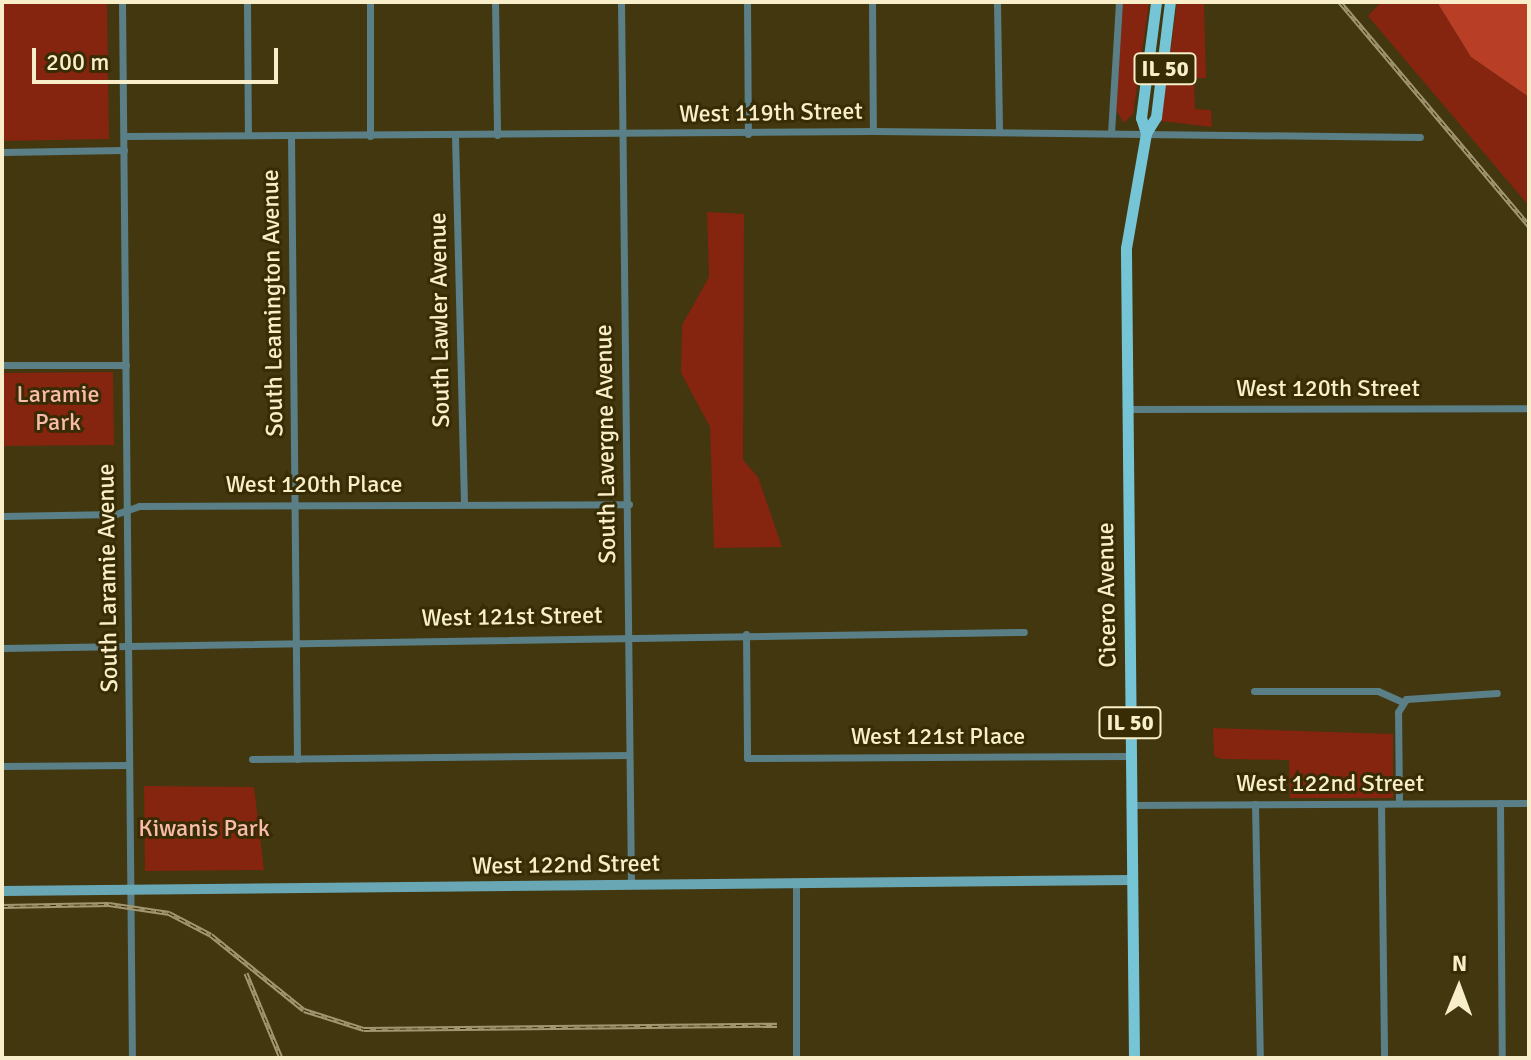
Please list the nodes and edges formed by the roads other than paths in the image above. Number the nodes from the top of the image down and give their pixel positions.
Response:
1 (122, 2) edge
2 (247, 2) edge
3 (370, 2) edge
4 (495, 2) edge
5 (621, 2) edge
6 (747, 2) edge
7 (872, 2) edge
8 (997, 2) edge
9 (1119, 2) edge
10 (1156, 2) edge
11 (1170, 2) edge
12 (873, 131) junction
13 (999, 132) junction
14 (1111, 133) junction
15 (1146, 133) junction
16 (748, 134) junction
17 (248, 135) junction
18 (291, 135) junction
19 (455, 135) junction
20 (497, 135) junction
21 (621, 135) junction
22 (124, 136) junction
23 (370, 136) junction
24 (1420, 137) dead end
25 (124, 150) junction
26 (2, 152) edge
27 (2, 365) edge
28 (126, 365) junction
29 (1529, 408) edge
30 (1127, 409) junction
31 (464, 504) junction
32 (629, 504) junction
33 (295, 506) junction
34 (126, 510) junction
35 (2, 516) edge
36 (1024, 632) dead end
37 (746, 634) junction
38 (628, 636) junction
39 (296, 639) junction
40 (128, 642) junction
41 (2, 648) edge
42 (1254, 691) dead end
43 (1497, 693) dead end
44 (1403, 702) junction
45 (629, 755) junction
46 (1130, 756) junction
47 (252, 759) dead end
48 (297, 759) junction
49 (129, 765) junction
50 (2, 766) edge
51 (1399, 803) junction
52 (1500, 803) junction
53 (1529, 803) edge
54 (1255, 804) junction
55 (1381, 804) junction
56 (1131, 805) junction
57 (1131, 880) junction
58 (796, 883) junction
59 (631, 885) junction
60 (131, 889) junction
61 (2, 891) edge
62 (132, 1058) edge
63 (796, 1058) edge
64 (1134, 1058) edge
65 (1260, 1058) edge
66 (1384, 1058) edge
67 (1502, 1058) edge

1 - 22 street, South Laramie Avenue
2 - 17 street, South Leamington Avenue
3 - 23 street
4 - 20 street
5 - 21 street, South Lavergne Avenue
6 - 16 street
7 - 12 street
8 - 13 street
9 - 14 street
10 - 15 main road, Cicero Avenue / IL 50
11 - 15 main road, Cicero Avenue / IL 50
12 - 13 street, West 119th Street
12 - 16 street, West 119th Street
13 - 14 street, West 119th Street
14 - 15 street, West 119th Street
15 - 24 street, West 119th Street
15 - 30 main road, Cicero Avenue / IL 50
16 - 21 street, West 119th Street
17 - 18 street, West 119th Street
17 - 22 street, West 119th Street
18 - 23 street, West 119th Street
18 - 33 street, South Leamington Avenue
19 - 20 street, West 119th Street
19 - 23 street, West 119th Street
19 - 31 street, South Lawler Avenue
20 - 21 street, West 119th Street
21 - 32 street, South Lavergne Avenue
22 - 25 street, South Laramie Avenue
25 - 26 street
25 - 28 street, South Laramie Avenue
27 - 28 street
28 - 34 street, South Laramie Avenue
29 - 30 street, West 120th Street
30 - 46 main road, Cicero Avenue / IL 50
31 - 32 street, West 120th Place
31 - 33 street, West 120th Place
32 - 38 street, South Lavergne Avenue
33 - 34 street, West 120th Place
33 - 39 street, South Leamington Avenue
34 - 35 street, West 120th Place
34 - 40 street, South Laramie Avenue
36 - 37 street, West 121st Street
37 - 38 street, West 121st Street
37 - 46 street, West 121st Place
38 - 39 street, West 121st Street
38 - 45 street, South Lavergne Avenue
39 - 40 street, West 121st Street
39 - 48 street, South Leamington Avenue
40 - 41 street, West 121st Street
40 - 49 street, South Laramie Avenue
42 - 44 street
43 - 44 street
44 - 51 street
45 - 48 street
45 - 59 street, South Lavergne Avenue
46 - 56 main road, Cicero Avenue / IL 50
47 - 48 street
49 - 50 street
49 - 60 street, South Laramie Avenue
51 - 52 street, West 122nd Street
51 - 55 street, West 122nd Street
52 - 53 street, West 122nd Street
52 - 67 street
54 - 55 street, West 122nd Street
54 - 56 street, West 122nd Street
54 - 65 street
55 - 66 street
56 - 57 main road, Cicero Avenue / IL 50
57 - 58 street, West 122nd Street
57 - 64 main road, Cicero Avenue / IL 50
58 - 59 street, West 122nd Street
58 - 63 street
59 - 60 street, West 122nd Street
60 - 61 street, West 122nd Street
60 - 62 street, South Laramie Avenue

